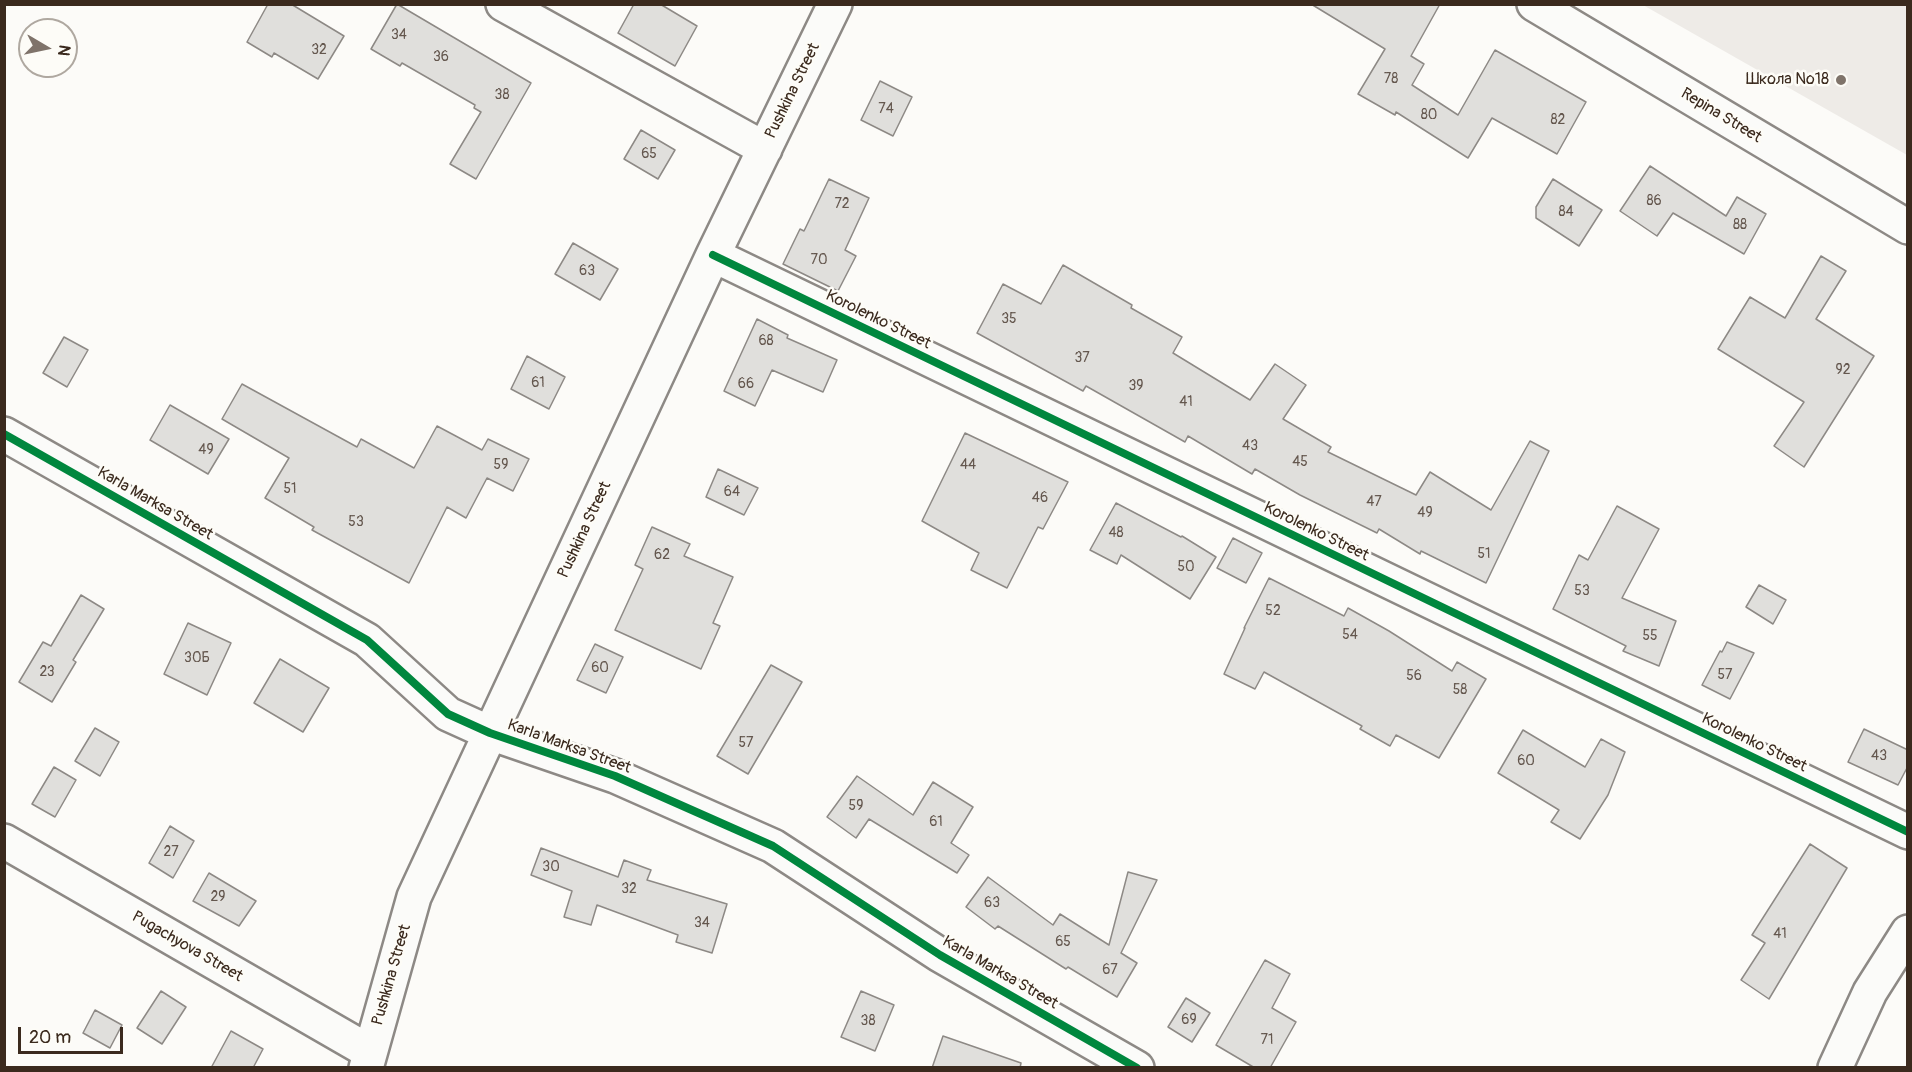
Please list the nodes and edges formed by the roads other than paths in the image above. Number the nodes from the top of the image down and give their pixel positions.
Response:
1 (503, 4) edge
2 (835, 4) edge
3 (1534, 4) edge
4 (765, 149) junction
5 (1908, 226) edge
6 (713, 255) junction
7 (4, 434) edge
8 (490, 733) junction
9 (1908, 832) edge
10 (4, 841) edge
11 (1908, 932) edge
12 (368, 1060) edge
13 (1137, 1068) edge
14 (1835, 1068) edge

1 - 4 street
2 - 4 street, Pushkina Street
3 - 5 street, Repina Street
4 - 6 street, Pushkina Street
6 - 8 street, Pushkina Street
6 - 9 street, Korolenko Street
7 - 8 street, Karla Marksa Street
8 - 12 street, Pushkina Street
8 - 13 street, Karla Marksa Street
10 - 12 street, Pugachyova Street
11 - 14 street

